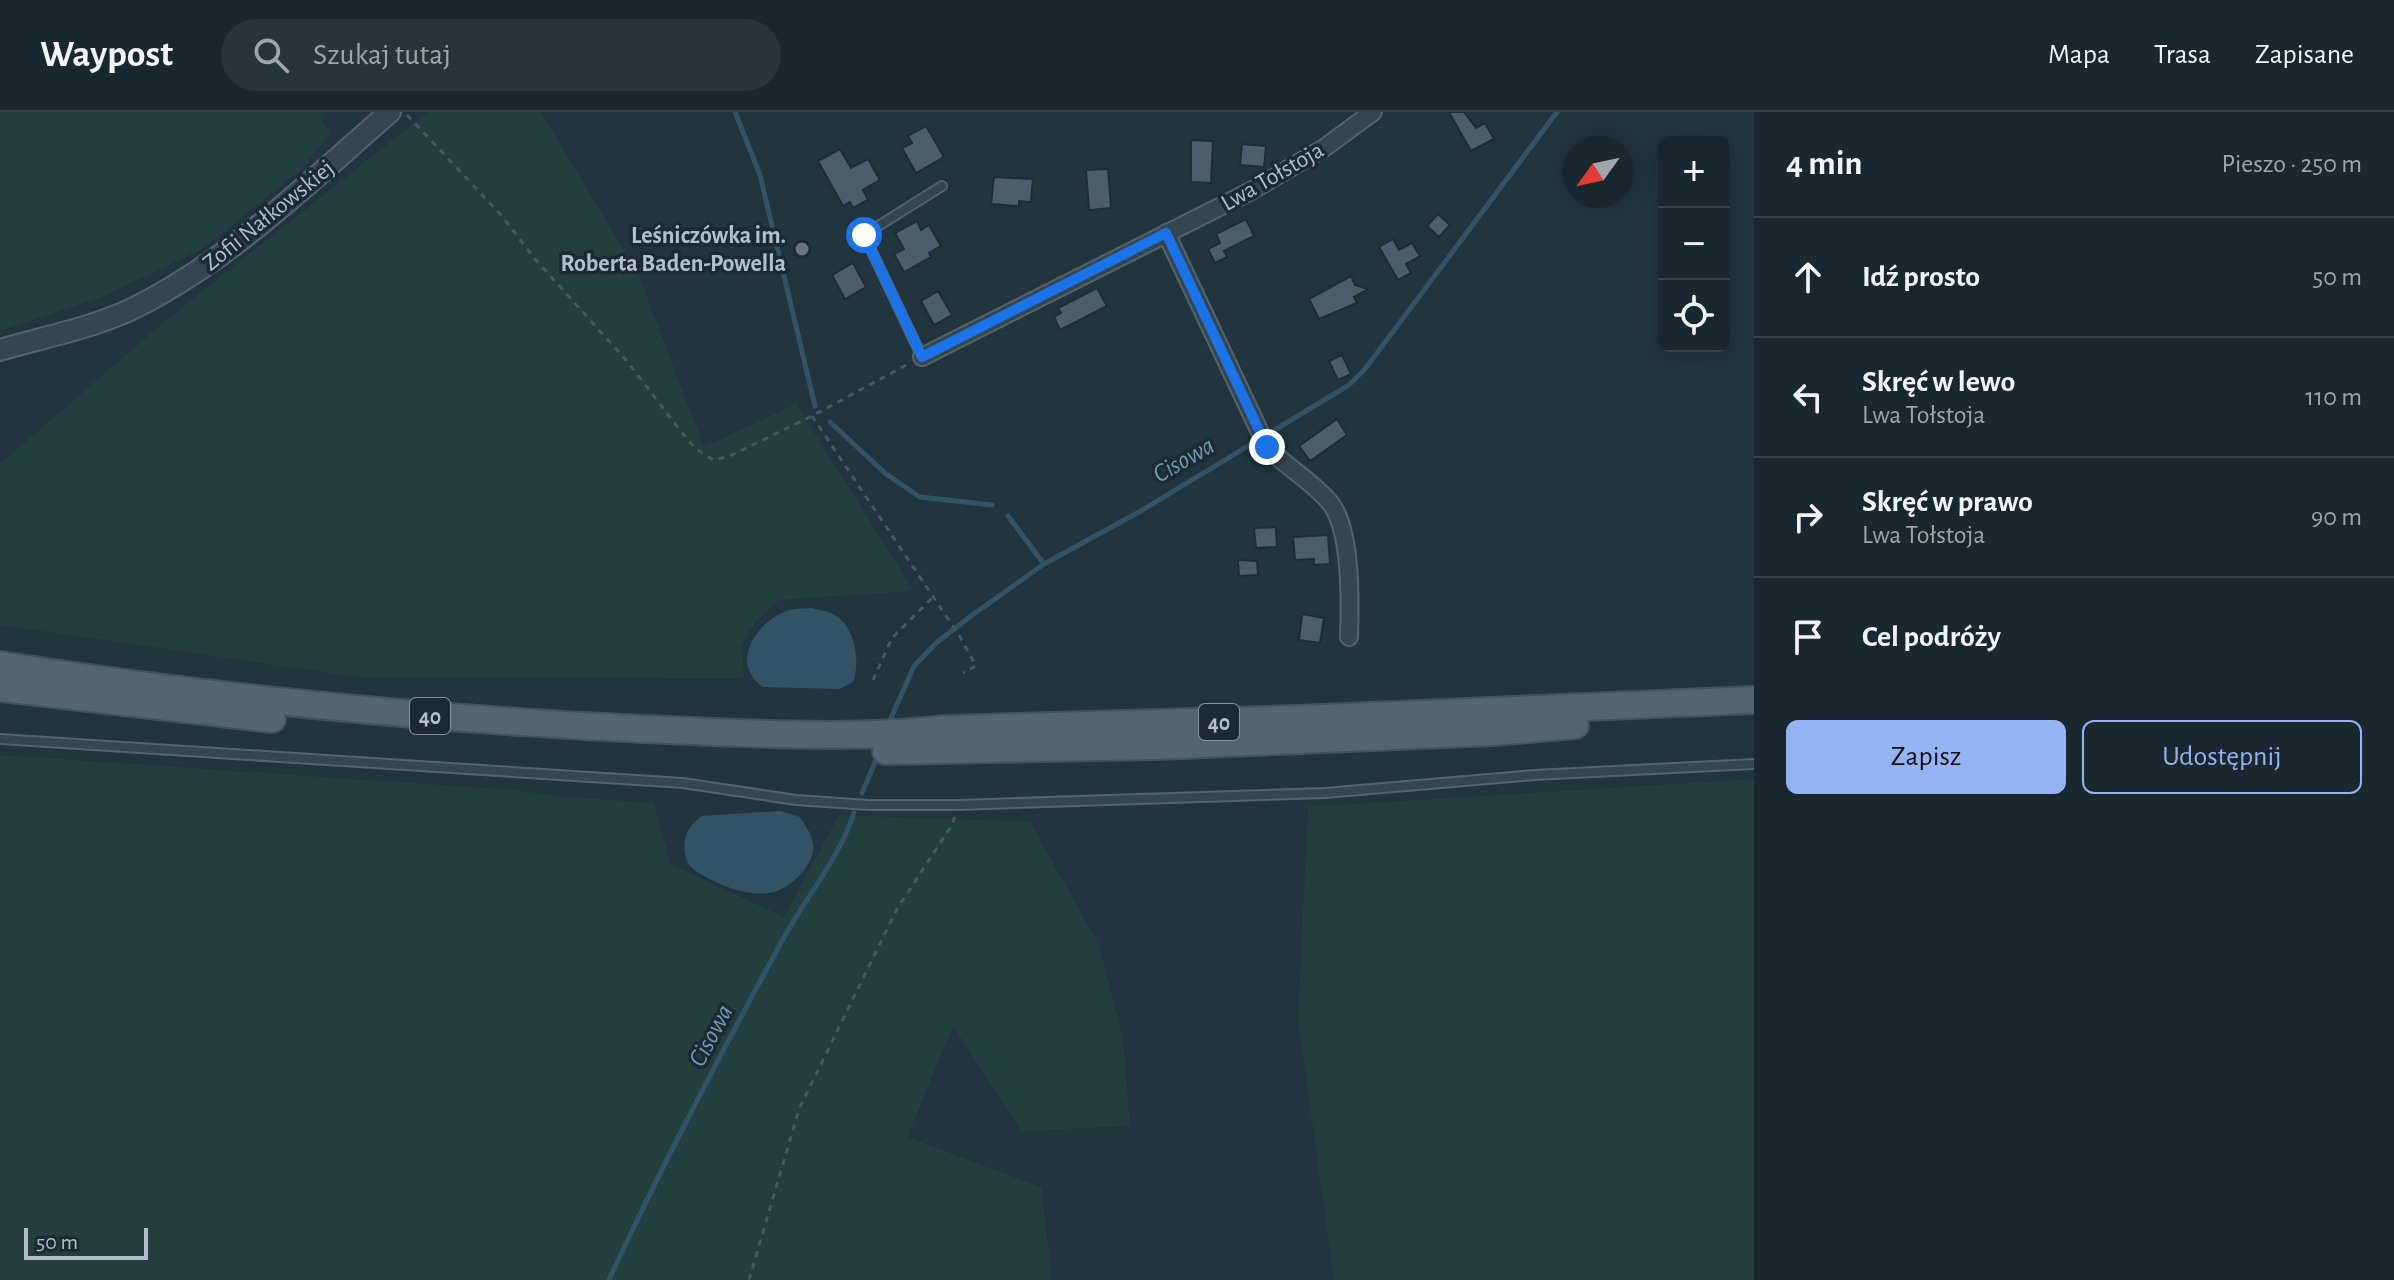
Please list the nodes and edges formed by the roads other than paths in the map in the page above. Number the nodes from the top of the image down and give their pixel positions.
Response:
1 (390, 112) edge
2 (1373, 112) edge
3 (942, 186) dead end
4 (1166, 233) junction
5 (0, 350) edge
6 (922, 357) joint
7 (1349, 637) dead end
8 (0, 665) edge
9 (0, 688) edge
10 (1754, 700) edge
11 (1754, 717) edge
12 (0, 739) edge
13 (860, 743) junction
14 (900, 743) junction
15 (1754, 764) edge

1 - 5 street, Zofii Nałkowskiej
2 - 4 street, Lwa Tołstoja
3 - 6 lane
4 - 6 street, Lwa Tołstoja
4 - 7 street
8 - 13 main road, 40
9 - 13 main road, 40
10 - 14 main road, 40
11 - 14 main road, 40
12 - 15 lane
13 - 14 main road, 40

